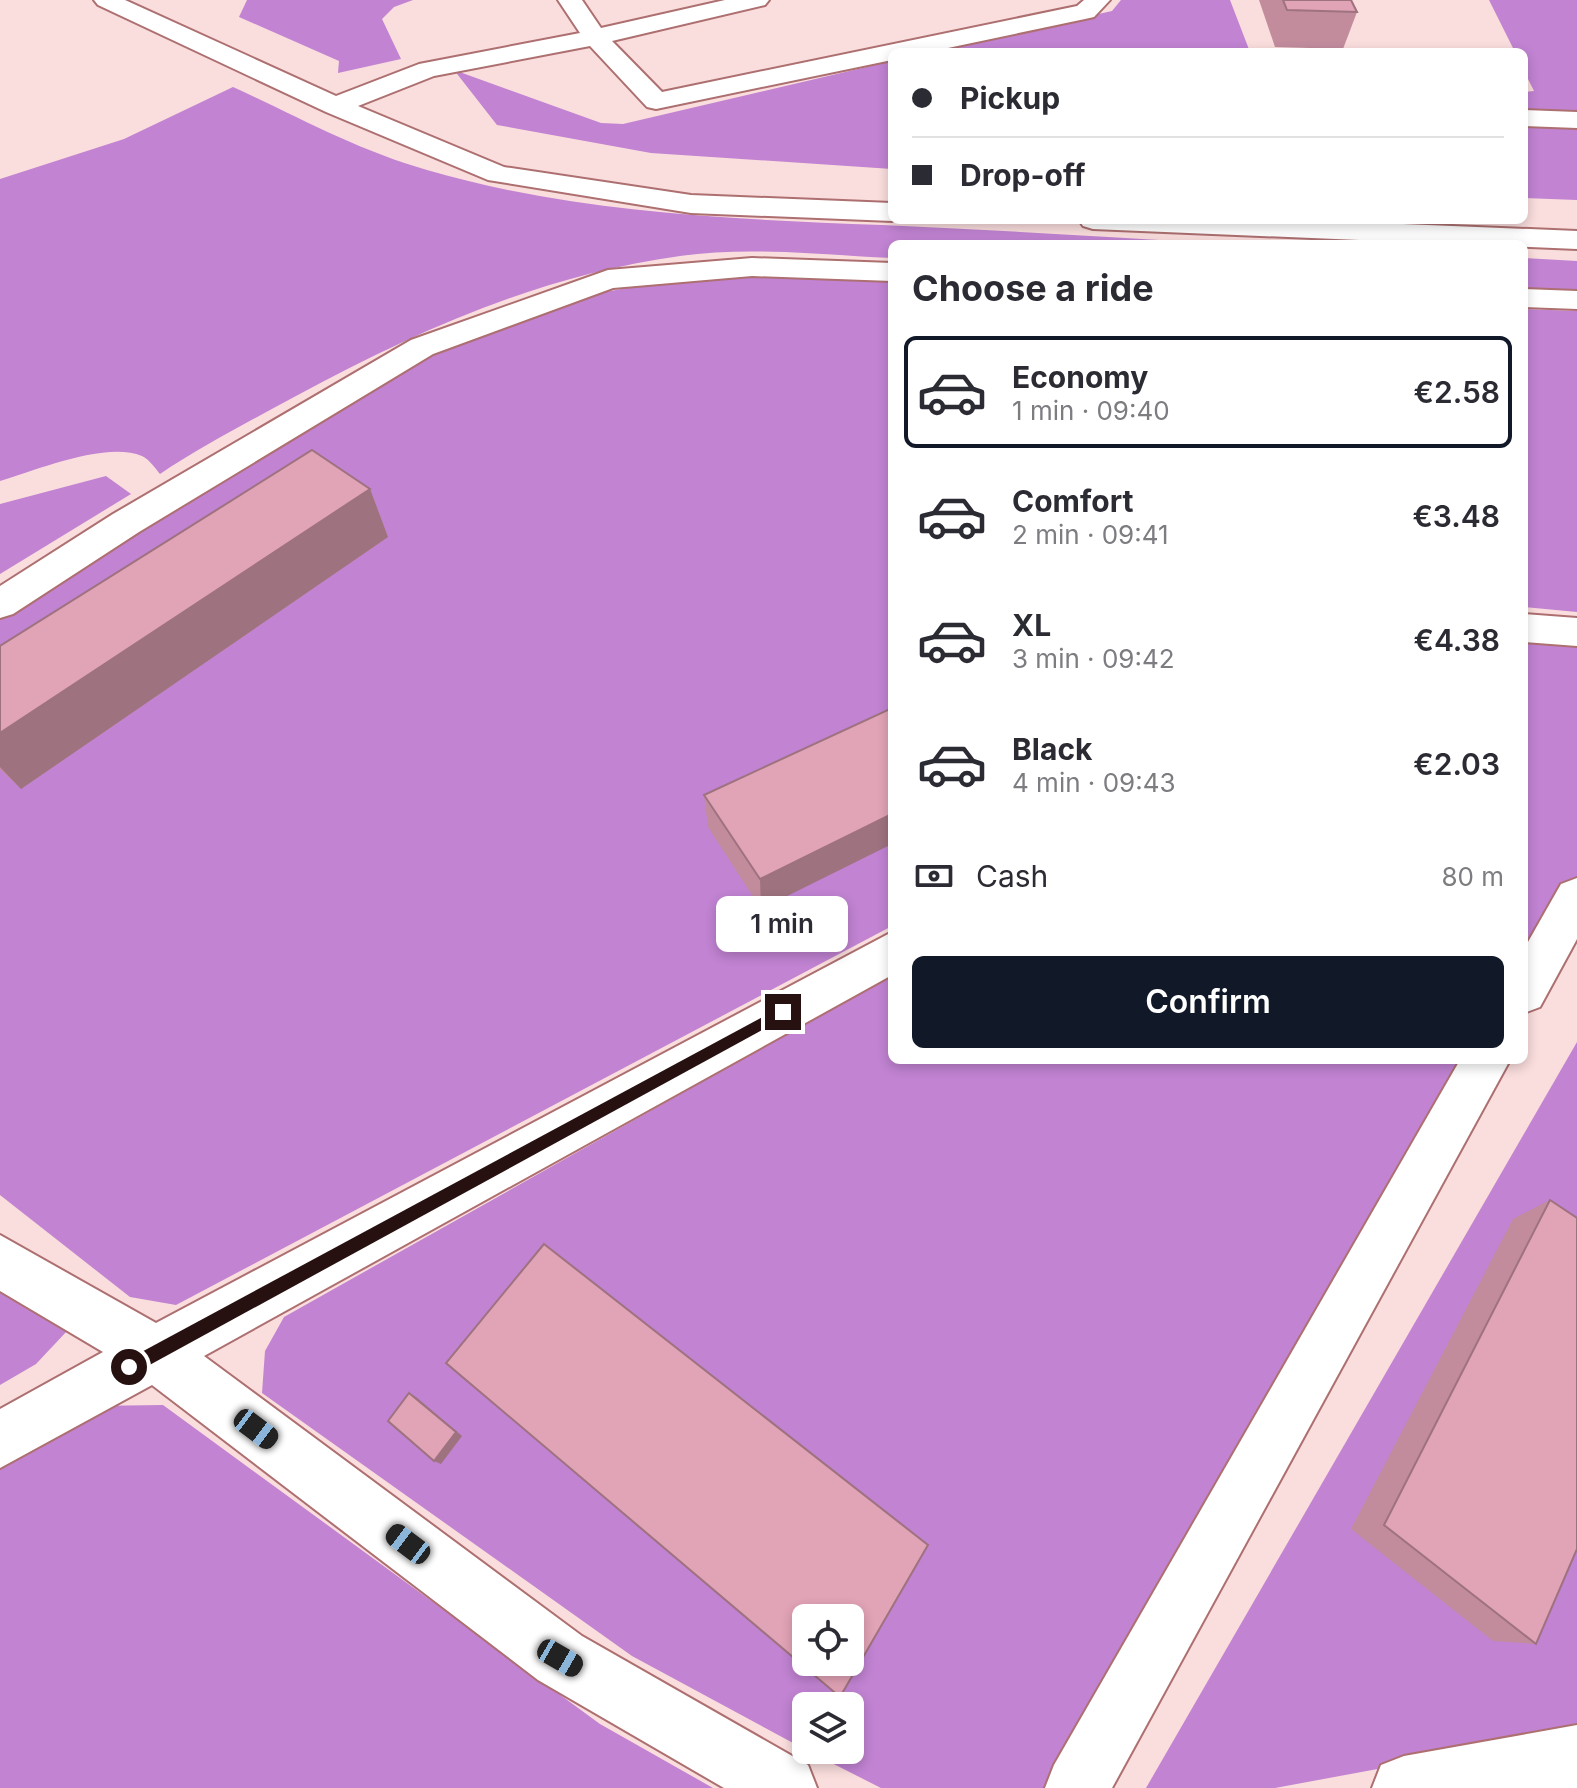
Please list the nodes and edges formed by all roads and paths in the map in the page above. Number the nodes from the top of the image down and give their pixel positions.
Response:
1 (570, 0) edge
2 (757, 0) edge
3 (1098, 0) edge
4 (130, 3) edge
5 (594, 36) junction
6 (911, 48) edge
7 (888, 53) edge
8 (335, 106) junction
9 (1528, 118) edge
10 (1577, 120) edge
11 (888, 212) edge
12 (1190, 224) edge
13 (1577, 240) edge
14 (888, 272) edge
15 (1528, 298) edge
16 (1577, 300) edge
17 (0, 604) edge
18 (1528, 628) edge
19 (1577, 632) edge
20 (1577, 897) edge
21 (888, 954) edge
22 (1528, 985) edge
23 (1484, 1064) edge
24 (0, 1261) edge
25 (155, 1353) junction
26 (0, 1440) edge
27 (1577, 1757) edge
28 (785, 1788) edge
29 (1077, 1788) edge
30 (1404, 1788) edge

1 - 5 lane
2 - 5 lane
3 - 6 lane
4 - 8 lane
5 - 7 lane
5 - 8 lane
8 - 11 lane
9 - 10 lane
12 - 13 lane
14 - 17 lane
15 - 16 lane
18 - 19 lane
20 - 22 lane
21 - 25 lane
23 - 29 lane
24 - 25 lane
25 - 26 lane
25 - 28 lane
27 - 30 lane

